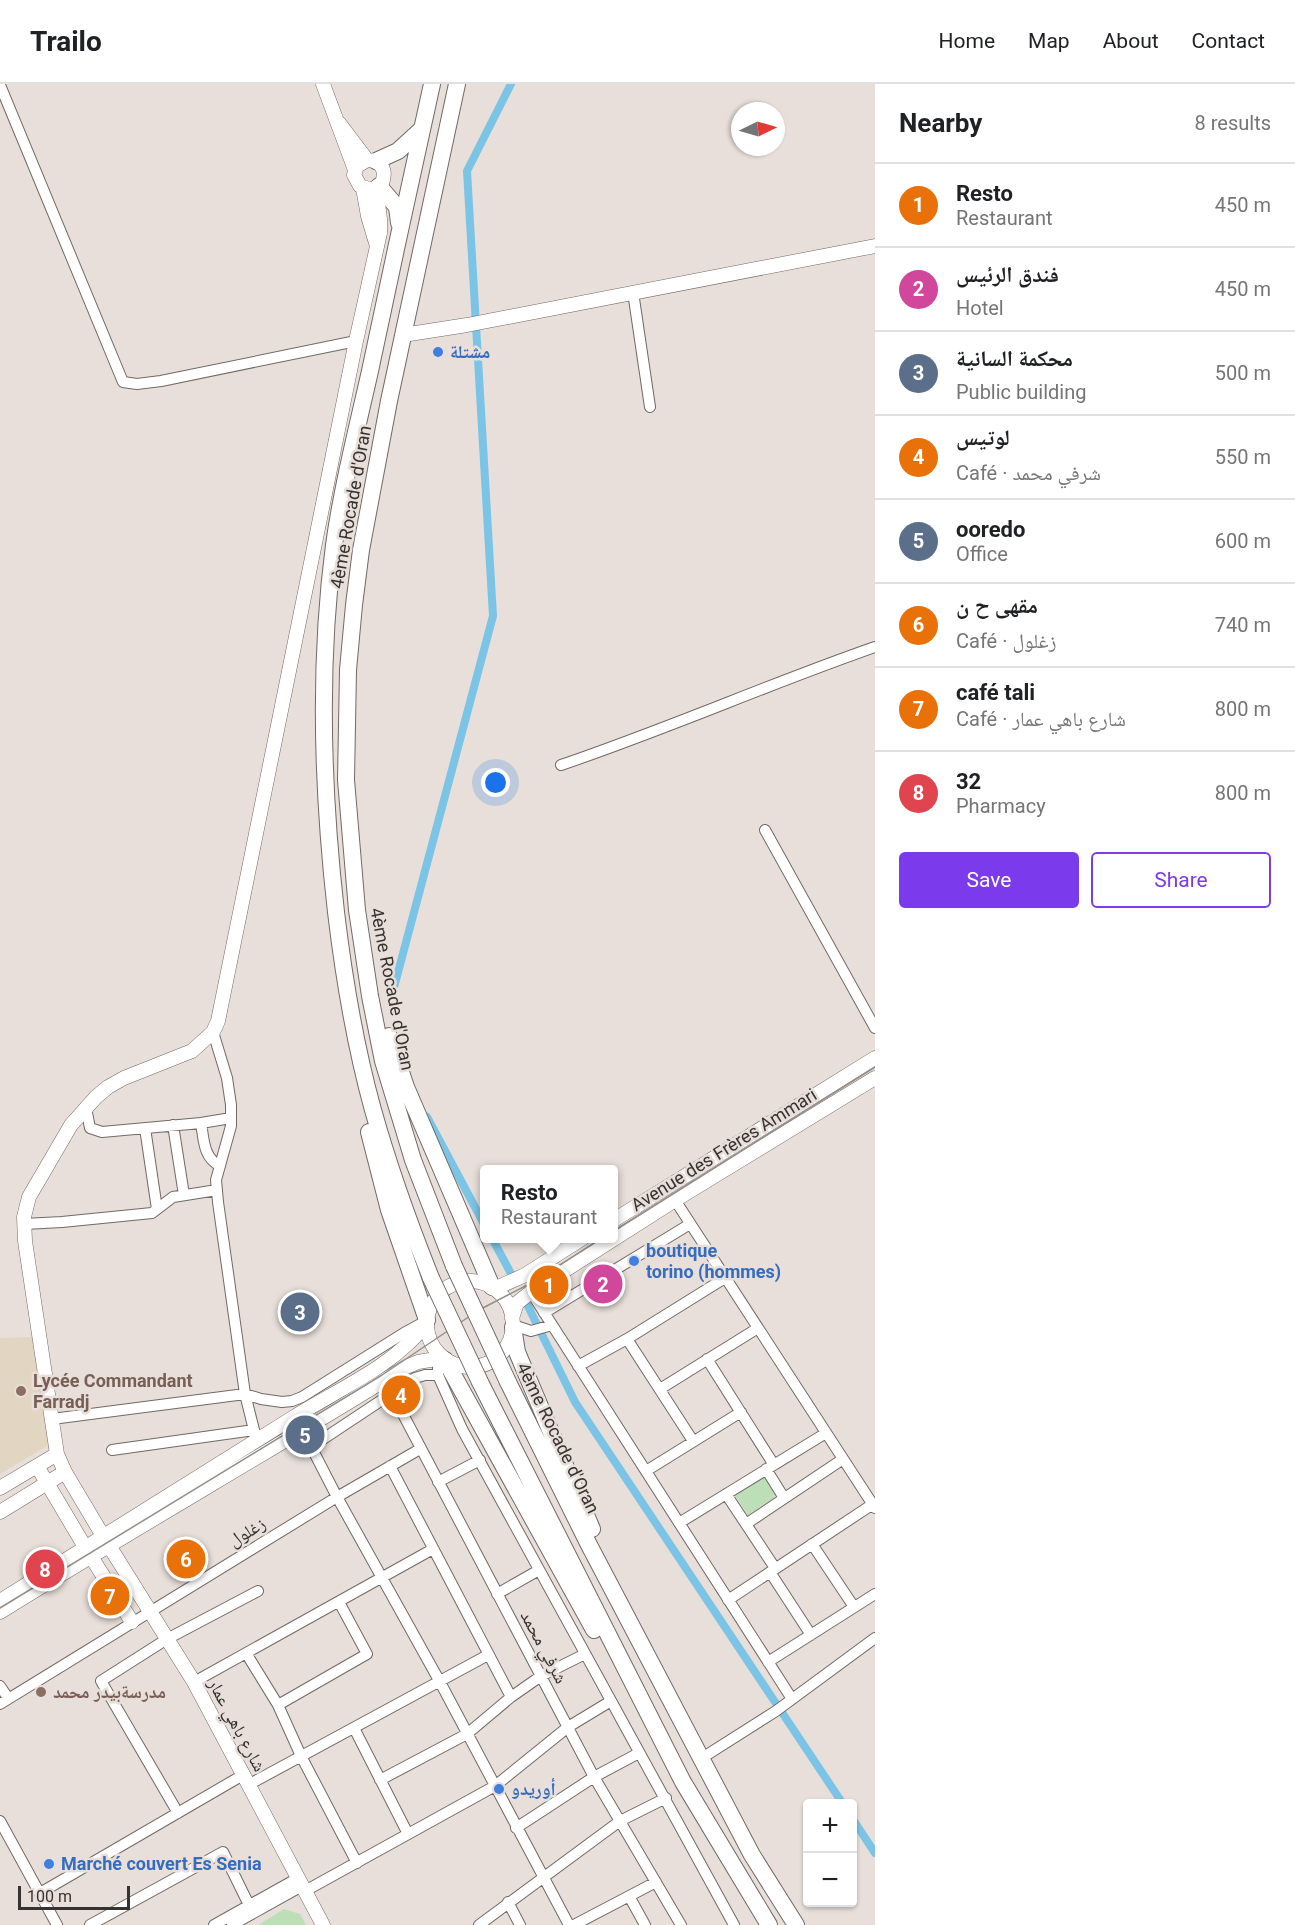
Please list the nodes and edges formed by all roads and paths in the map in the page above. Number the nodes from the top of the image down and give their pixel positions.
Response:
1 (323, 84) edge
2 (432, 84) edge
3 (458, 84) edge
4 (0, 85) edge
5 (339, 123) junction
6 (422, 128) junction
7 (371, 160) junction
8 (355, 170) junction
9 (373, 187) junction
10 (398, 240) junction
11 (875, 246) edge
12 (633, 292) junction
13 (403, 335) junction
14 (356, 341) junction
15 (650, 407) dead end
16 (875, 647) edge
17 (561, 765) dead end
18 (765, 830) dead end
19 (357, 910) junction
20 (343, 969) junction
21 (875, 1028) edge
22 (213, 1032) junction
23 (875, 1058) edge
24 (875, 1078) edge
25 (86, 1108) junction
26 (231, 1118) junction
27 (201, 1123) junction
28 (71, 1125) junction
29 (173, 1125) junction
30 (90, 1128) junction
31 (145, 1128) junction
32 (220, 1166) junction
33 (217, 1190) junction
34 (183, 1195) junction
35 (675, 1200) junction
36 (157, 1209) junction
37 (618, 1218) edge
38 (24, 1224) junction
39 (690, 1224) junction
40 (618, 1236) edge
41 (577, 1243) edge
42 (608, 1243) edge
43 (725, 1278) junction
44 (498, 1287) junction
45 (526, 1295) junction
46 (544, 1313) junction
47 (427, 1321) junction
48 (513, 1323) junction
49 (544, 1328) junction
50 (758, 1328) junction
51 (627, 1339) junction
52 (707, 1359) junction
53 (442, 1363) junction
54 (578, 1366) junction
55 (297, 1386) dead end
56 (388, 1386) junction
57 (660, 1389) junction
58 (245, 1394) junction
59 (302, 1397) junction
60 (741, 1412) junction
61 (52, 1419) junction
62 (303, 1431) junction
63 (826, 1432) junction
64 (256, 1435) junction
65 (693, 1441) junction
66 (311, 1447) junction
67 (420, 1449) junction
68 (112, 1450) dead end
69 (57, 1454) junction
70 (843, 1459) junction
71 (480, 1461) junction
72 (37, 1466) junction
73 (390, 1466) junction
74 (770, 1467) junction
75 (646, 1471) junction
76 (64, 1472) junction
77 (47, 1482) junction
78 (438, 1482) junction
79 (0, 1488) edge
80 (726, 1494) junction
81 (337, 1497) junction
82 (784, 1498) junction
83 (874, 1506) edge
84 (0, 1512) edge
85 (679, 1523) junction
86 (746, 1524) junction
87 (106, 1541) junction
88 (812, 1544) junction
89 (433, 1549) junction
90 (88, 1552) junction
91 (539, 1570) junction
92 (773, 1570) junction
93 (382, 1579) junction
94 (258, 1591) dead end
95 (497, 1594) junction
96 (875, 1594) edge
97 (728, 1600) junction
98 (0, 1601) edge
99 (339, 1602) junction
100 (854, 1607) junction
101 (150, 1611) junction
102 (0, 1612) edge
103 (132, 1622) junction
104 (631, 1625) junction
105 (811, 1635) junction
106 (875, 1638) edge
107 (167, 1639) junction
108 (246, 1653) junction
109 (585, 1654) junction
110 (488, 1655) junction
111 (768, 1662) junction
112 (541, 1676) junction
113 (194, 1682) junction
114 (440, 1682) junction
115 (0, 1686) edge
116 (512, 1697) junction
117 (4, 1701) edge
118 (611, 1701) junction
119 (278, 1705) junction
120 (784, 1705) junction
121 (568, 1726) junction
122 (354, 1728) junction
123 (467, 1734) junction
124 (639, 1753) junction
125 (301, 1756) junction
126 (702, 1758) junction
127 (594, 1777) junction
128 (246, 1780) junction
129 (380, 1780) junction
130 (683, 1782) junction
131 (495, 1786) junction
132 (666, 1798) junction
133 (178, 1813) junction
134 (0, 1821) edge
135 (620, 1821) junction
136 (516, 1828) junction
137 (408, 1834) junction
138 (357, 1863) junction
139 (543, 1878) junction
140 (656, 1882) junction
141 (302, 1885) junction
142 (40, 1893) junction
143 (629, 1896) junction
144 (508, 1902) junction
145 (249, 1905) junction
146 (57, 1925) edge
147 (90, 1925) edge
148 (214, 1925) edge
149 (232, 1925) edge
150 (323, 1925) edge
151 (479, 1925) edge
152 (520, 1925) edge
153 (568, 1925) edge
154 (574, 1925) edge
155 (645, 1925) edge
156 (681, 1925) edge
157 (734, 1925) edge
158 (769, 1925) edge
159 (796, 1925) edge

1 - 5 main road
2 - 6 highway, 4ème Rocade d'Oran
3 - 13 highway, 4ème Rocade d'Oran
4 - 14 street
5 - 7 main road
5 - 8 main road
6 - 7 highway
6 - 10 highway, 4ème Rocade d'Oran
7 - 8 main road
7 - 9 main road
8 - 9 main road
9 - 10 highway
9 - 14 main road
10 - 20 highway, 4ème Rocade d'Oran
11 - 12 main road
12 - 13 main road
12 - 15 street
13 - 19 highway, 4ème Rocade d'Oran
14 - 22 main road
16 - 17 street
18 - 21 street
19 - 44 highway
19 - 104 highway, 4ème Rocade d'Oran, bridge
20 - 47 highway
20 - 130 highway, 4ème Rocade d'Oran, bridge
22 - 25 main road, شارع باهي عمار
22 - 26 street
23 - 37 main road, Avenue des Frères Ammari
24 - 35 main road, Avenue des Frères Ammari
25 - 28 main road, شارع باهي عمار
25 - 30 street
26 - 27 street
26 - 32 street
27 - 29 street
27 - 32 street
28 - 30 street
28 - 38 main road, شارع باهي عمار
29 - 31 street
29 - 34 street
30 - 31 street
31 - 36 street
32 - 33 street
33 - 34 street
33 - 58 street
34 - 36 street
35 - 39 street
35 - 40 main road, Avenue des Frères Ammari
36 - 38 street
38 - 61 main road, شارع باهي عمار
39 - 43 street
39 - 46 street
41 - 44 main road
42 - 45 main road, Avenue des Frères Ammari
43 - 50 street
43 - 51 street
44 - 47 main road
44 - 48 main road
45 - 46 street
45 - 48 main road
46 - 49 street
47 - 53 main road
47 - 59 street
47 - 64 main road
48 - 49 street
48 - 53 main road
48 - 104 highway
49 - 54 street
50 - 52 street
50 - 63 street
51 - 54 street
51 - 57 street
52 - 57 street
52 - 60 street
53 - 56 main road
53 - 71 street
53 - 130 highway
54 - 75 street
55 - 59 street
56 - 62 main road
56 - 66 street
56 - 67 street, شرفي محمد
57 - 65 street
58 - 59 street
58 - 61 street
58 - 64 street
60 - 65 street
60 - 74 street
61 - 69 main road, شارع باهي عمار
62 - 66 street
62 - 87 main road
63 - 70 street
63 - 74 street
64 - 68 street
64 - 87 main road
65 - 75 street
66 - 81 street
67 - 73 street, زغلول
67 - 78 street, شرفي محمد
69 - 72 main road
69 - 76 main road, شارع باهي عمار
70 - 82 street
70 - 83 street
71 - 78 street
71 - 91 street
72 - 77 main road
72 - 79 main road
73 - 81 street, زغلول
73 - 89 street
74 - 80 street
74 - 82 street
75 - 85 street
76 - 77 main road
76 - 87 main road, شارع باهي عمار
77 - 84 main road
77 - 90 main road
78 - 95 street, شرفي محمد
80 - 85 street
80 - 86 street
81 - 93 street
81 - 101 street, زغلول
82 - 86 street
83 - 88 street
85 - 97 street
86 - 92 street
87 - 90 main road
87 - 101 main road, شارع باهي عمار
88 - 92 street
88 - 100 street
89 - 93 street
89 - 110 street
90 - 98 main road
90 - 102 main road
90 - 103 main road
91 - 95 street
91 - 109 street
92 - 97 street
92 - 105 street
93 - 99 street
93 - 114 street
94 - 107 street
95 - 112 street, شرفي محمد
96 - 100 street
97 - 111 street
99 - 108 street
99 - 119 street
100 - 105 street
101 - 103 street, زغلول
101 - 107 main road, شارع باهي عمار
103 - 117 street, زغلول
104 - 126 highway, 4ème Rocade d'Oran
105 - 111 street
106 - 120 street
107 - 113 main road, شارع باهي عمار
107 - 133 street
108 - 113 street
108 - 119 street
109 - 112 street
109 - 118 street
110 - 114 street
110 - 116 street
111 - 120 street
112 - 116 street
112 - 121 street, شرفي محمد
113 - 128 main road, شارع باهي عمار
114 - 122 street
114 - 123 street
115 - 117 street
116 - 123 street
118 - 121 street
118 - 124 street
119 - 125 street
120 - 126 street
121 - 127 street, شرفي محمد
121 - 131 street
122 - 125 street
122 - 129 street
123 - 129 street
123 - 131 street
124 - 127 street
124 - 132 street
125 - 128 street
125 - 138 street
126 - 159 highway, 4ème Rocade d'Oran
127 - 135 street, شرفي محمد
127 - 136 street
128 - 133 street
128 - 141 main road, شارع باهي عمار
129 - 137 street
130 - 158 highway, 4ème Rocade d'Oran
131 - 136 street
131 - 137 street
132 - 135 street
132 - 157 street
133 - 142 street
134 - 142 street
135 - 139 street
135 - 140 street, شرفي محمد
136 - 139 street
137 - 138 street
138 - 141 street
139 - 144 street
139 - 153 street
140 - 143 street
140 - 156 street, شرفي محمد
141 - 145 street
141 - 149 street
141 - 150 main road, شارع باهي عمار
142 - 146 street
143 - 154 street
143 - 155 street
144 - 151 street
144 - 152 street
145 - 147 street
145 - 148 street

